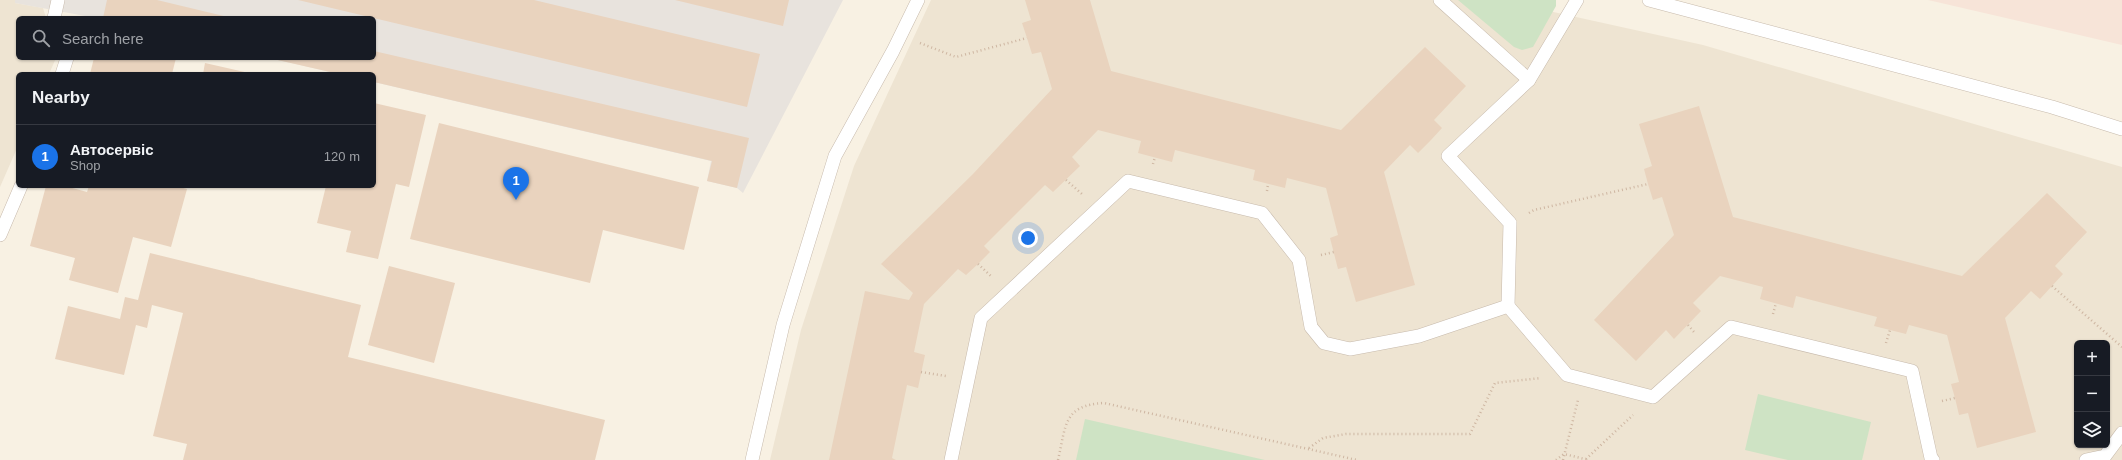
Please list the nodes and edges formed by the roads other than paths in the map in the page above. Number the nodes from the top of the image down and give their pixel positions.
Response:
1 (58, 0) edge
2 (918, 0) edge
3 (1440, 0) edge
4 (1577, 0) edge
5 (1649, 0) edge
6 (54, 16) edge
7 (66, 60) edge
8 (63, 72) edge
9 (1529, 80) junction
10 (2122, 129) edge
11 (20, 188) edge
12 (0, 236) edge
13 (1508, 306) junction
14 (2122, 433) edge
15 (2107, 458) edge
16 (752, 460) edge
17 (951, 460) edge
18 (1933, 460) edge
19 (2086, 460) edge

1 - 6 lane
2 - 16 lane
3 - 9 lane
4 - 9 lane
5 - 10 lane
7 - 8 lane
9 - 13 lane
11 - 12 lane
13 - 17 lane
13 - 18 lane
14 - 15 lane
15 - 19 lane

